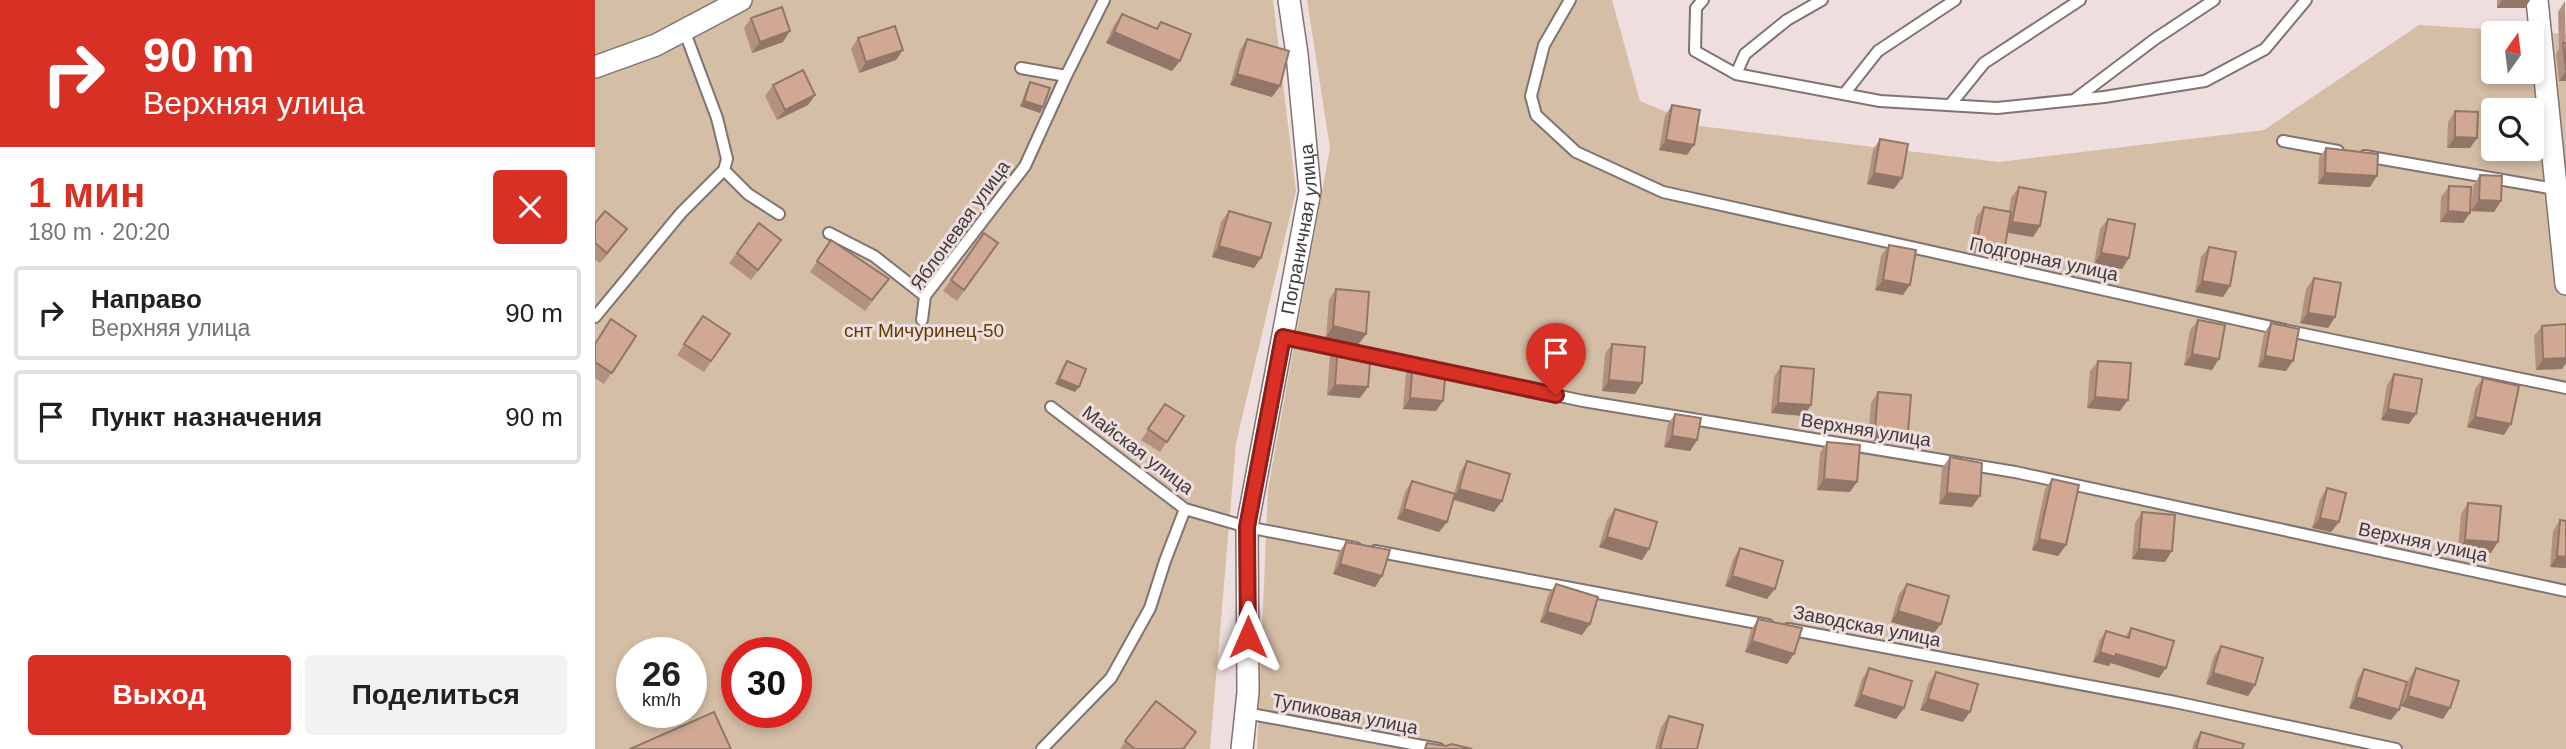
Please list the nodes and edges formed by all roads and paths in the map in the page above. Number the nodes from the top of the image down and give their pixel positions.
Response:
1 (741, 0) edge
2 (1104, 0) edge
3 (1289, 0) edge
4 (1570, 0) edge
5 (1703, 0) edge
6 (1822, 0) edge
7 (1955, 0) edge
8 (2080, 0) edge
9 (2214, 0) edge
10 (2306, 0) edge
11 (2537, 0) edge
12 (684, 30) junction
13 (595, 67) edge
14 (1021, 68) dead end
15 (1736, 74) junction
16 (1066, 76) junction
17 (1844, 94) junction
18 (2073, 100) junction
19 (1950, 105) junction
20 (2283, 141) dead end
21 (724, 170) junction
22 (2555, 189) junction
23 (2562, 211) edge
24 (779, 214) dead end
25 (828, 233) dead end
26 (2566, 284) edge
27 (925, 296) junction
28 (595, 317) edge
29 (922, 320) dead end
30 (1283, 337) junction
31 (2566, 388) edge
32 (1051, 407) dead end
33 (1185, 509) junction
34 (1247, 527) junction
35 (2566, 591) edge
36 (1246, 713) junction
37 (1042, 749) edge
38 (1242, 749) edge
39 (1439, 749) edge
40 (2396, 749) edge

1 - 12 street
2 - 16 lane, Яблоневая улица
3 - 30 street, Пограничная улица
4 - 31 lane, Подгорная улица
5 - 15 lane
6 - 15 lane
7 - 17 lane
8 - 19 lane
9 - 18 lane
10 - 18 lane
11 - 22 street
12 - 13 street
12 - 21 lane
14 - 16 lane
15 - 17 lane
16 - 27 lane, Яблоневая улица
17 - 19 lane
18 - 19 lane
20 - 22 lane
21 - 24 lane
21 - 28 lane
22 - 23 street
23 - 26 street
25 - 27 lane
27 - 29 lane, Яблоневая улица
30 - 34 street, Пограничная улица
30 - 35 lane, Верхняя улица
32 - 33 lane, Майская улица
33 - 34 lane, Майская улица
33 - 37 lane
34 - 36 street, Пограничная улица
34 - 40 lane, Заводская улица
36 - 38 street, Пограничная улица
36 - 39 lane, Тупиковая улица

